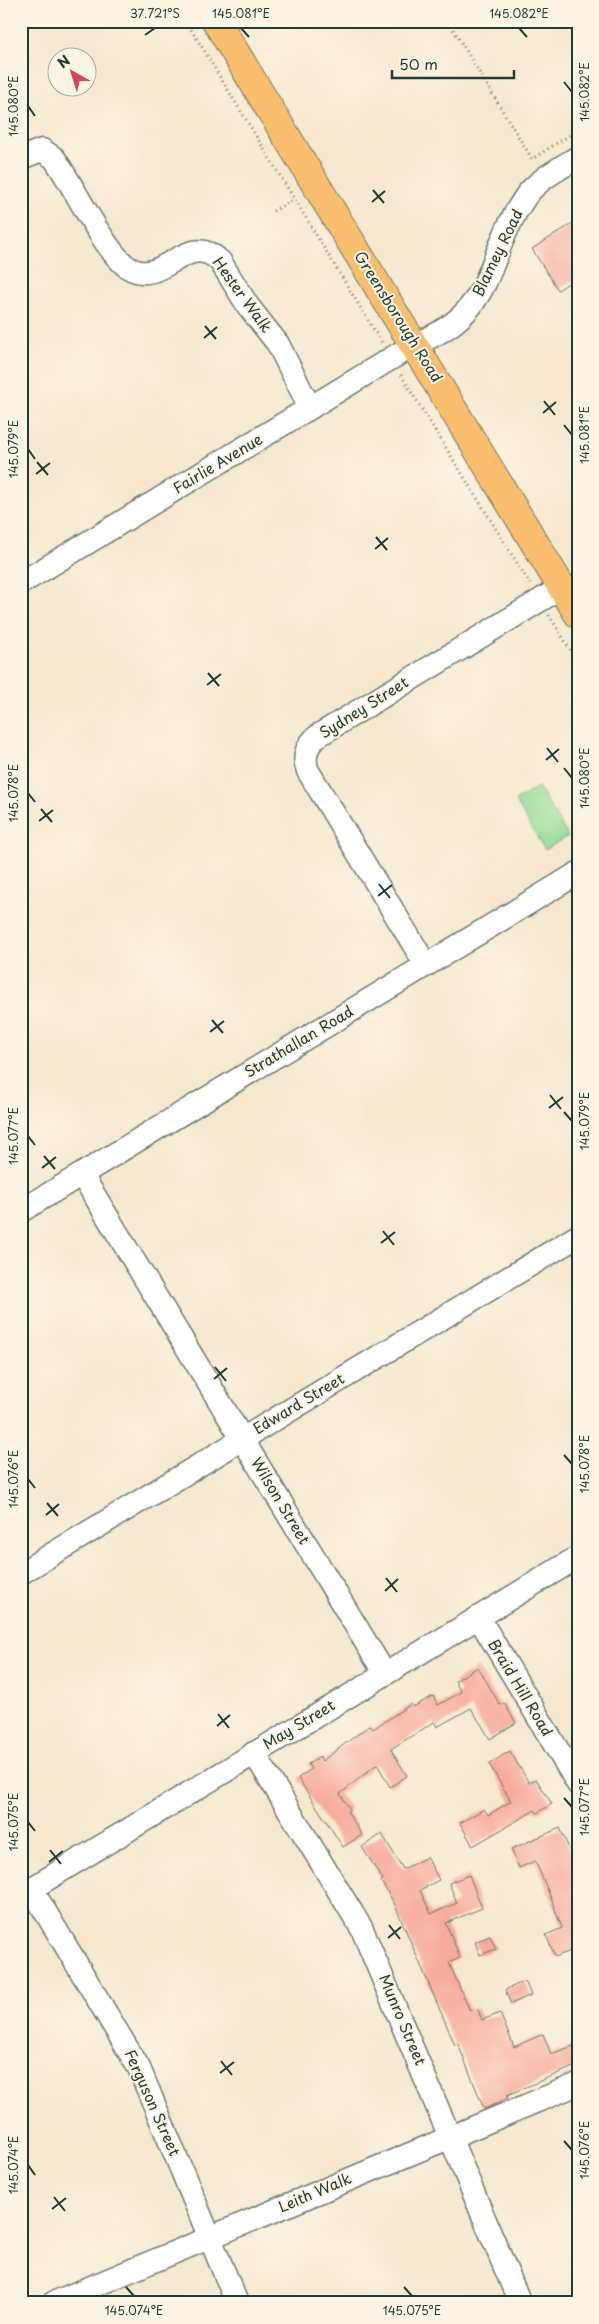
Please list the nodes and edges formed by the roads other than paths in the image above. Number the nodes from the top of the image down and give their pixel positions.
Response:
1 (216, 21) edge
2 (578, 157) edge
3 (21, 158) edge
4 (415, 344) junction
5 (310, 408) junction
6 (21, 583) edge
7 (551, 594) junction
8 (578, 614) edge
9 (578, 873) edge
10 (426, 965) junction
11 (82, 1174) junction
12 (21, 1211) edge
13 (578, 1236) edge
14 (242, 1439) junction
15 (578, 1557) edge
16 (21, 1573) edge
17 (479, 1618) junction
18 (385, 1674) junction
19 (254, 1753) junction
20 (578, 1784) edge
21 (26, 1891) edge
22 (578, 2084) edge
23 (451, 2136) junction
24 (210, 2237) junction
25 (53, 2303) edge
26 (237, 2303) edge
27 (520, 2303) edge

1 - 4 highway, Greensborough Road
2 - 4 street, Blamey Road
3 - 5 street, Hester Walk
4 - 5 street, Fairlie Avenue
4 - 7 highway, Greensborough Road
5 - 6 street, Fairlie Avenue
7 - 8 highway, Greensborough Road
7 - 10 street, Sydney Street
9 - 10 street, Strathallan Road
10 - 11 street, Strathallan Road
11 - 12 street, Strathallan Road
11 - 14 street, Wilson Street
13 - 14 street, Edward Street
14 - 16 street, Edward Street
14 - 18 street, Wilson Street
15 - 17 street, May Street
17 - 18 street, May Street
17 - 20 street, Braid Hill Road
18 - 19 street, May Street
19 - 21 street, May Street
19 - 23 street, Munro Street
21 - 24 street, Ferguson Street
22 - 23 street, Leith Walk
23 - 24 street, Leith Walk
23 - 27 street, Munro Street
24 - 25 street, Leith Walk
24 - 26 street, Ferguson Street

